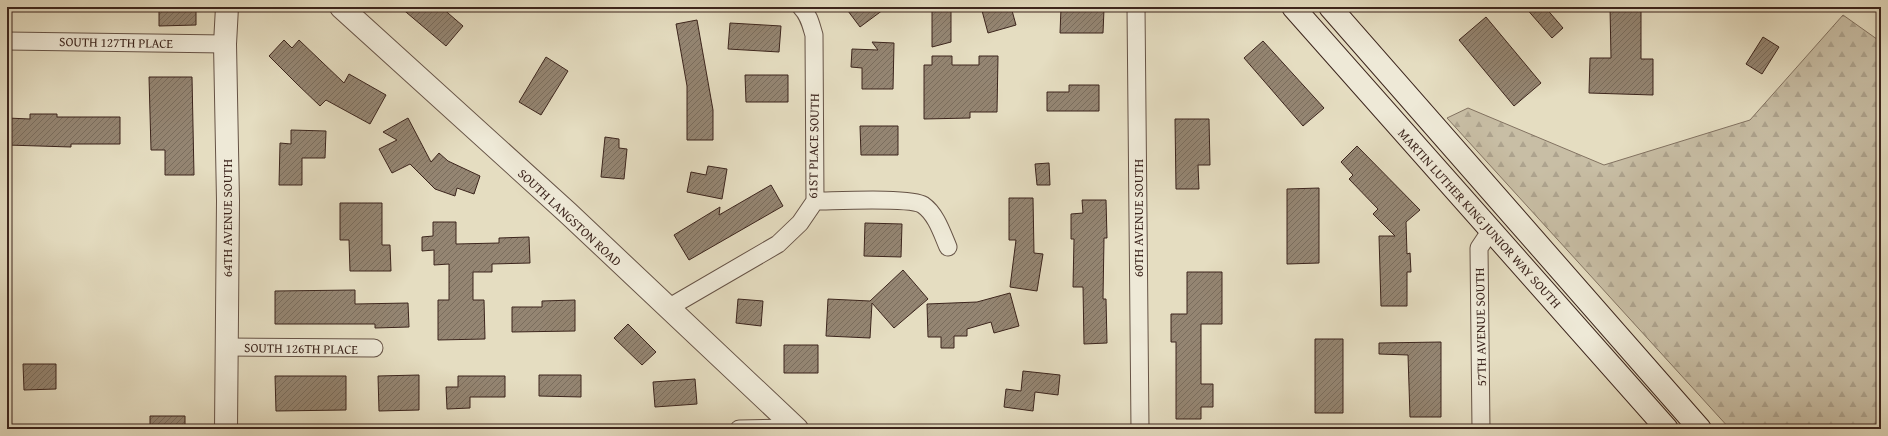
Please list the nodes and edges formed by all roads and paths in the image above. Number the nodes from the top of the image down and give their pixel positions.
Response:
1 (227, 7) edge
2 (341, 7) edge
3 (801, 7) edge
4 (1136, 7) edge
5 (1294, 7) edge
6 (1330, 7) edge
7 (7, 41) edge
8 (225, 44) junction
9 (815, 201) junction
10 (1491, 230) junction
11 (948, 247) dead end
12 (668, 308) junction
13 (227, 347) junction
14 (374, 348) dead end
15 (796, 428) edge
16 (226, 429) edge
17 (739, 429) edge
18 (1140, 429) edge
19 (1481, 429) edge
20 (1667, 429) edge
21 (1700, 429) edge

1 - 8 main road, 64TH AVENUE SOUTH
2 - 12 main road, SOUTH LANGSTON ROAD
3 - 9 street, 61ST PLACE SOUTH
4 - 18 street, 60TH AVENUE SOUTH
5 - 10 main road, MARTIN LUTHER KING JUNIOR WAY SOUTH
6 - 21 main road, MARTIN LUTHER KING JUNIOR WAY SOUTH
7 - 8 street, SOUTH 127TH PLACE
8 - 13 main road, 64TH AVENUE SOUTH
9 - 11 street
9 - 12 street, 61ST PLACE SOUTH
10 - 19 street, 57TH AVENUE SOUTH
10 - 20 main road, MARTIN LUTHER KING JUNIOR WAY SOUTH
12 - 15 main road, SOUTH LANGSTON ROAD
13 - 14 street, SOUTH 126TH PLACE
13 - 16 main road, 64TH AVENUE SOUTH
15 - 17 street

